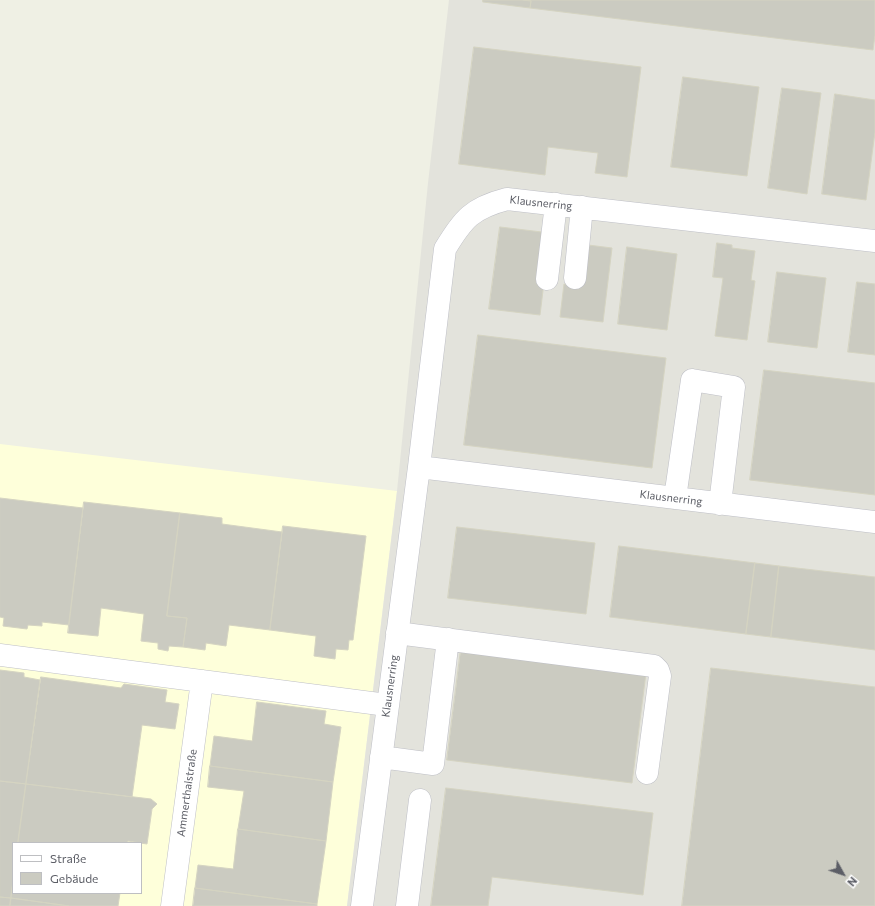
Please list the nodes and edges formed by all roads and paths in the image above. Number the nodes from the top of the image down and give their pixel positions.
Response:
1 (556, 204) junction
2 (582, 207) junction
3 (875, 241) edge
4 (575, 278) dead end
5 (547, 279) dead end
6 (419, 467) junction
7 (675, 498) junction
8 (720, 504) junction
9 (875, 522) edge
10 (397, 633) junction
11 (448, 639) junction
12 (0, 655) edge
13 (202, 681) junction
14 (387, 705) junction
15 (381, 757) junction
16 (647, 773) dead end
17 (420, 800) dead end
18 (172, 906) edge
19 (362, 906) edge
20 (407, 906) edge

1 - 2 street, Klausnerring
1 - 5 street
1 - 6 street, Klausnerring
2 - 3 street, Klausnerring
2 - 4 street
6 - 7 street, Klausnerring
6 - 10 street, Klausnerring
7 - 8 street, Klausnerring
7 - 8 street
8 - 9 street, Klausnerring
10 - 11 street
10 - 14 street, Klausnerring
11 - 15 street
11 - 16 street
12 - 13 street
13 - 14 street
13 - 18 street, Ammerthalstraße
14 - 15 street, Klausnerring
15 - 19 street, Klausnerring
17 - 20 street

